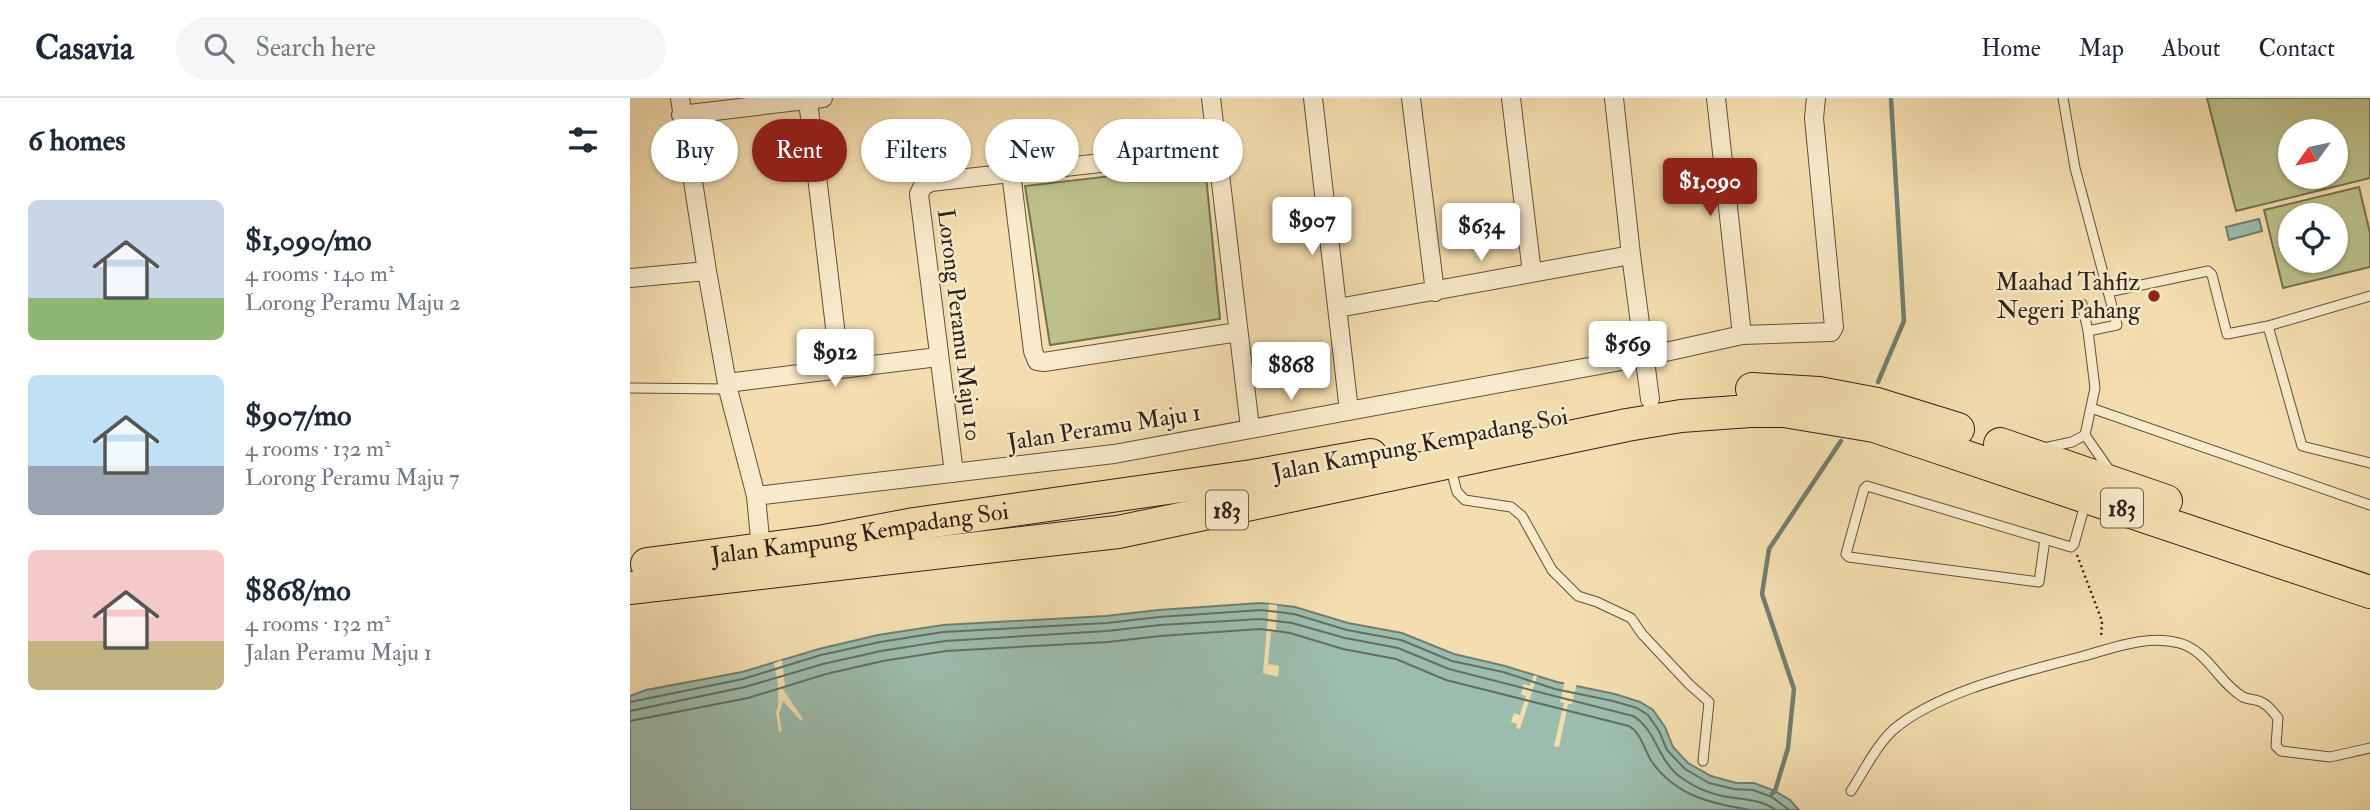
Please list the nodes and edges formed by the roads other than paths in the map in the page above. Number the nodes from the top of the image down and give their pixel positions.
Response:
1 (1212, 98) edge
2 (1313, 98) edge
3 (1411, 98) edge
4 (1511, 98) edge
5 (1614, 98) edge
6 (1716, 98) edge
7 (1815, 98) edge
8 (2063, 98) edge
9 (816, 99) edge
10 (681, 106) edge
11 (1214, 119) edge
12 (985, 176) edge
13 (1013, 182) edge
14 (1221, 182) edge
15 (1630, 255) junction
16 (707, 271) junction
17 (1532, 273) junction
18 (630, 278) edge
19 (1435, 292) junction
20 (2108, 292) junction
21 (2370, 296) edge
22 (2082, 304) dead end
23 (1338, 308) junction
24 (2268, 326) junction
25 (2088, 331) junction
26 (1238, 332) junction
27 (1742, 335) junction
28 (938, 357) junction
29 (1643, 357) junction
30 (840, 369) junction
31 (728, 386) junction
32 (630, 388) edge
33 (1650, 399) junction
34 (1819, 406) junction
35 (2091, 408) junction
36 (1349, 411) junction
37 (1876, 415) junction
38 (1250, 428) junction
39 (2085, 435) junction
40 (2024, 452) junction
41 (1448, 461) junction
42 (2370, 463) edge
43 (954, 473) junction
44 (1115, 495) junction
45 (2150, 495) junction
46 (755, 496) junction
47 (2087, 496) junction
48 (2370, 505) edge
49 (1118, 532) junction
50 (2045, 539) junction
51 (761, 549) junction
52 (630, 567) edge
53 (2370, 570) edge
54 (630, 588) edge
55 (2370, 592) edge
56 (2370, 748) edge
57 (1703, 761) dead end
58 (1851, 791) dead end

1 - 11 street
2 - 23 street
3 - 19 street
4 - 17 street
5 - 15 street
6 - 27 street
7 - 27 street, Jalan Peramu Maju 1
8 - 20 lane
9 - 10 street
9 - 30 street
10 - 16 street
12 - 28 street, Lorong Peramu Maju 10
13 - 26 street
14 - 26 street
15 - 17 street
15 - 29 street
16 - 18 street
16 - 31 street
17 - 19 street
19 - 23 street
20 - 24 lane
20 - 25 lane
21 - 24 lane
22 - 25 lane
23 - 36 street
24 - 42 lane
25 - 35 lane
26 - 38 street
27 - 29 street, Jalan Peramu Maju 1
28 - 30 street
28 - 43 street, Lorong Peramu Maju 10
29 - 33 street
29 - 36 street, Jalan Peramu Maju 1
30 - 31 street
31 - 32 lane
31 - 46 street
33 - 34 highway, Jalan Kampung Kempadang Soi / 183
33 - 44 highway, Jalan Kampung Kempadang Soi / 183
34 - 37 highway, Jalan Kampung Kempadang Soi / 183
34 - 41 highway, Jalan Kampung Kempadang Soi / 183
35 - 39 lane
35 - 48 lane
36 - 38 street, Jalan Peramu Maju 1
37 - 40 highway, 183
37 - 47 highway, 183
38 - 43 street, Jalan Peramu Maju 1
39 - 40 lane
39 - 45 lane
40 - 45 highway, 183
41 - 49 highway, Jalan Kampung Kempadang Soi / 183
41 - 57 lane
43 - 46 street, Jalan Peramu Maju 1
44 - 49 highway
44 - 51 highway, Jalan Kampung Kempadang Soi / 183
45 - 53 highway, 183
46 - 51 street
47 - 50 lane
47 - 55 highway, 183
49 - 54 highway, Jalan Kampung Kempadang Soi / 183
50 - 50 lane
51 - 52 highway, Jalan Kampung Kempadang Soi / 183
56 - 58 lane

